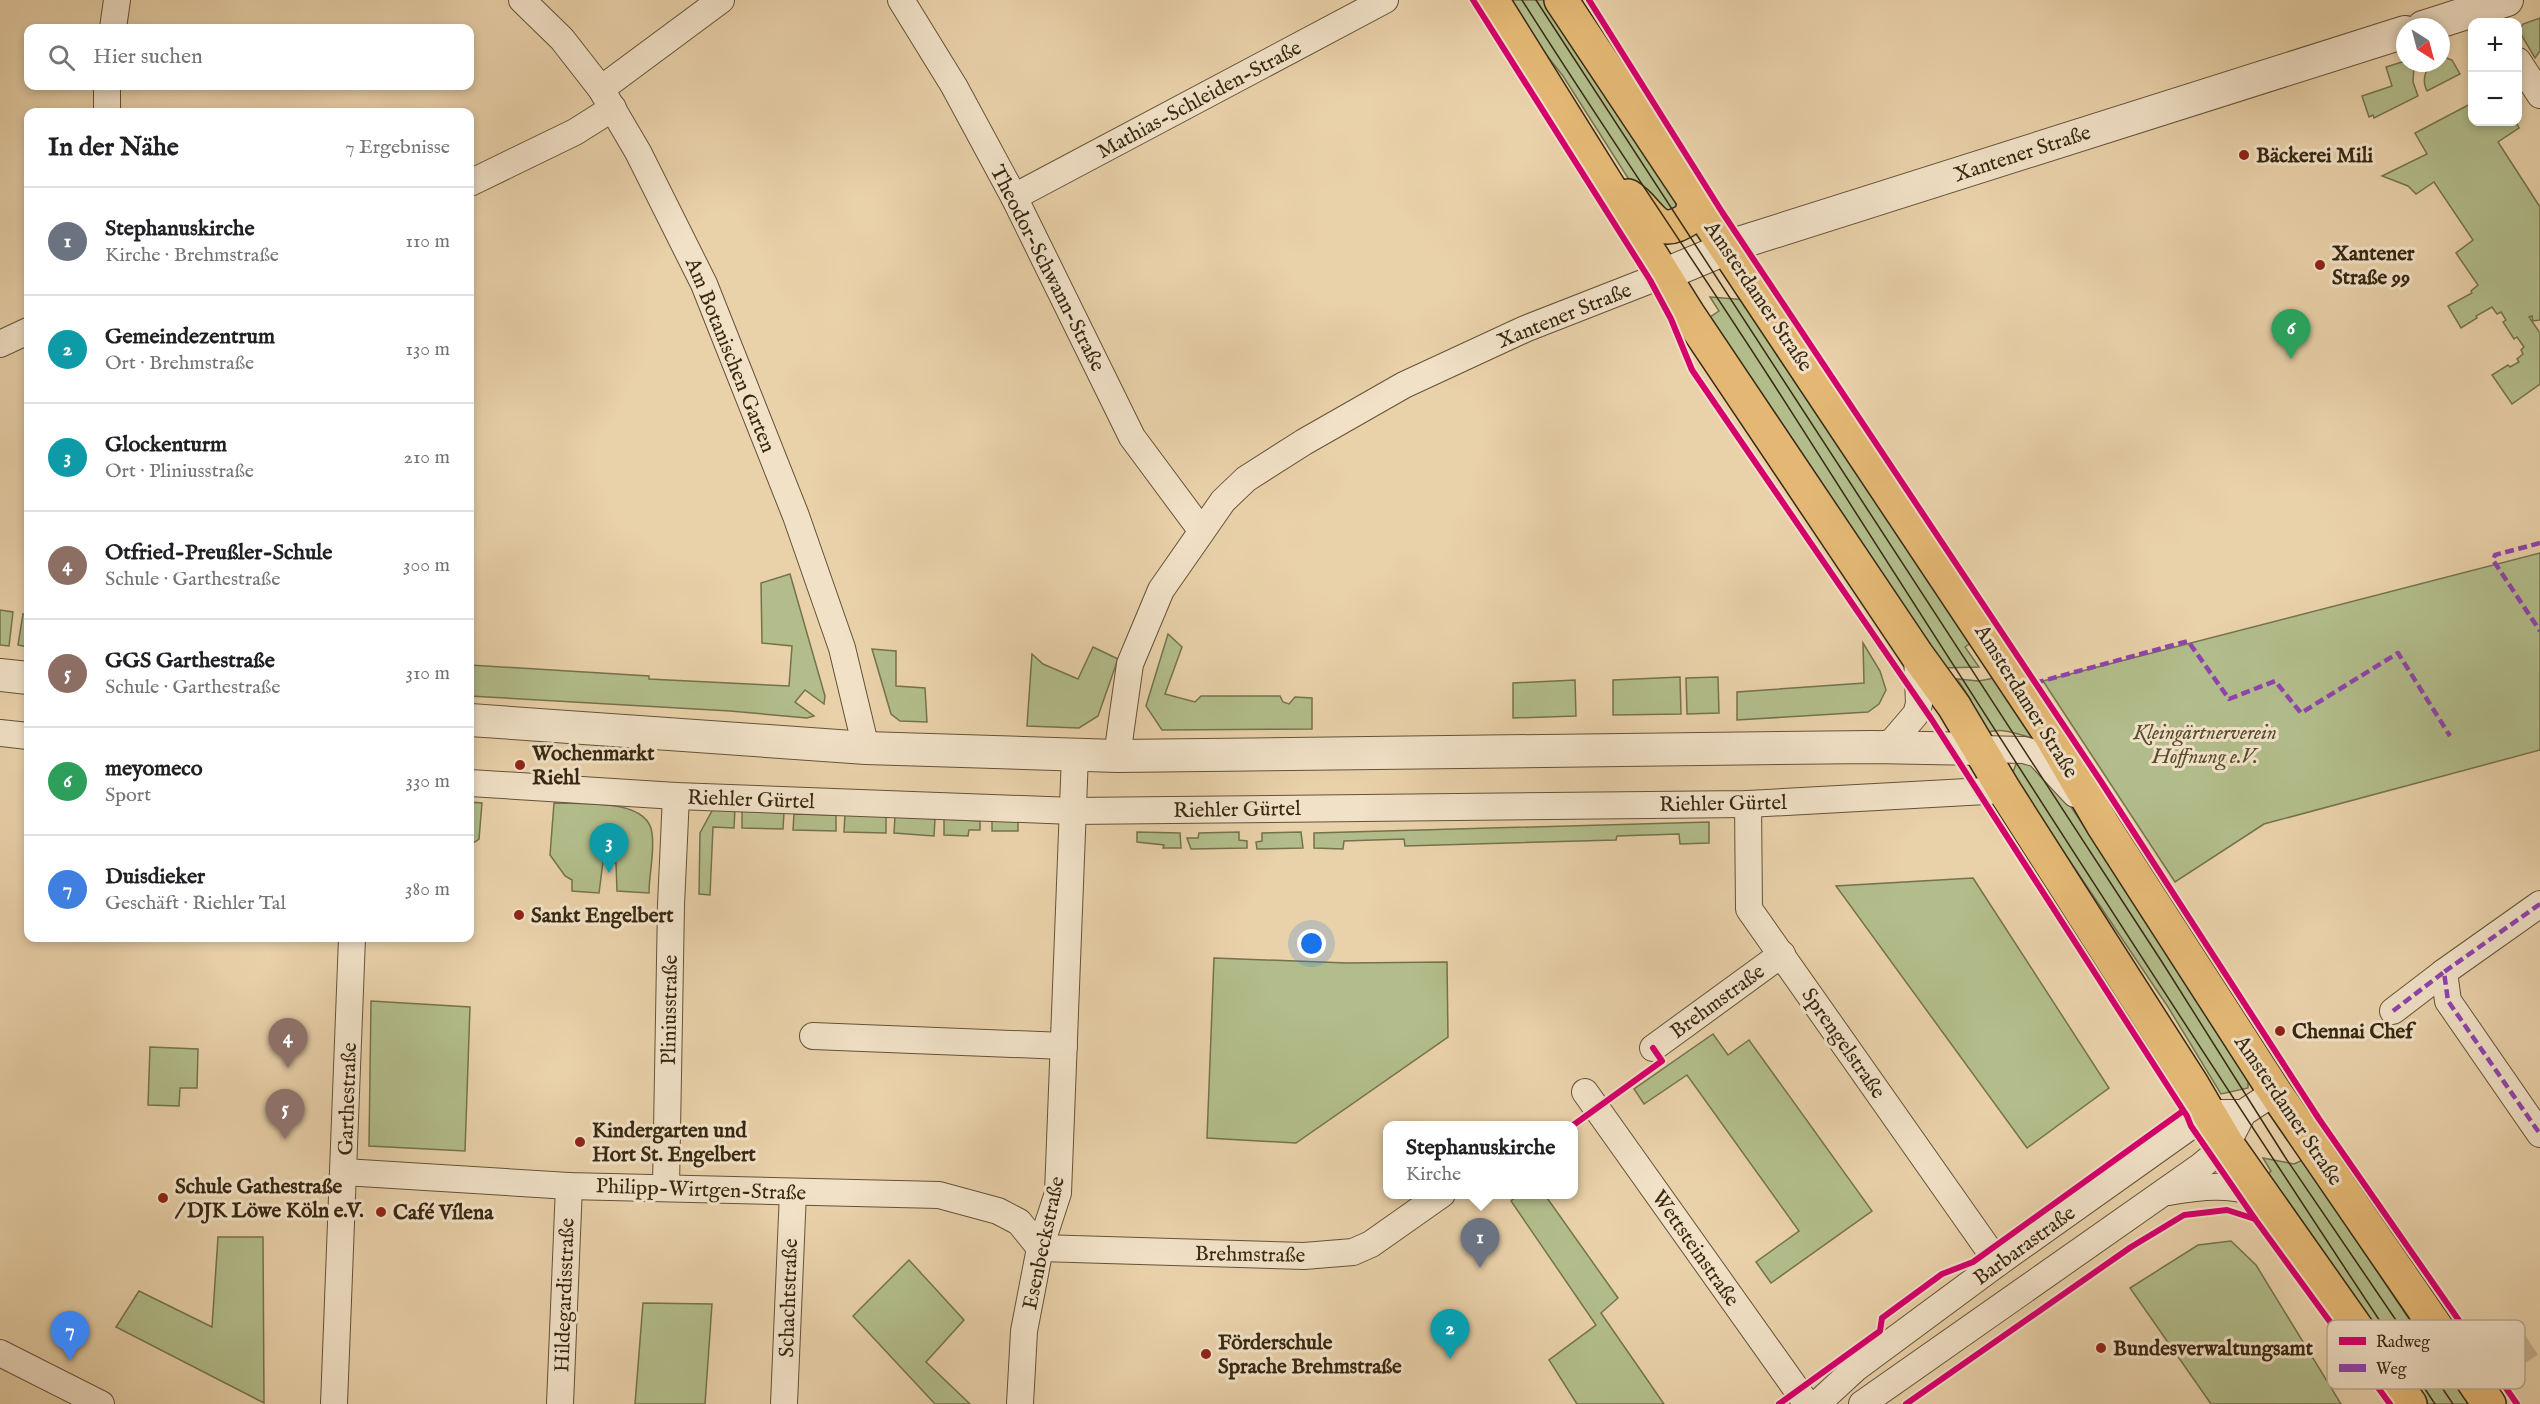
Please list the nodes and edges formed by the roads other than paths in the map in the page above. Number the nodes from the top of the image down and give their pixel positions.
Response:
1 (117, 0) edge
2 (522, 0) edge
3 (721, 0) edge
4 (901, 0) edge
5 (1385, 0) edge
6 (1492, 0) edge
7 (1561, 0) edge
8 (2494, 10) edge
9 (2450, 21) edge
10 (113, 24) edge
11 (2396, 35) edge
12 (2522, 68) edge
13 (107, 90) edge
14 (2540, 95) edge
15 (607, 99) junction
16 (107, 108) edge
17 (1604, 180) junction
18 (474, 181) edge
19 (1014, 197) junction
20 (1695, 200) junction
21 (1726, 247) junction
22 (1663, 274) junction
23 (24, 333) edge
24 (0, 344) edge
25 (1202, 530) junction
26 (1917, 655) junction
27 (0, 675) edge
28 (24, 678) edge
29 (474, 720) edge
30 (0, 733) edge
31 (24, 736) edge
32 (1872, 747) junction
33 (866, 748) junction
34 (1980, 749) junction
35 (1074, 755) junction
36 (1117, 756) junction
37 (474, 783) edge
38 (2004, 790) junction
39 (676, 796) junction
40 (1748, 804) junction
41 (1073, 811) junction
42 (2103, 825) junction
43 (2540, 903) edge
44 (352, 942) edge
45 (1782, 954) junction
46 (2444, 972) junction
47 (2392, 1011) dead end
48 (813, 1036) dead end
49 (1064, 1046) junction
50 (1653, 1048) dead end
51 (1585, 1092) dead end
52 (2275, 1092) junction
53 (2209, 1113) junction
54 (2243, 1113) junction
55 (2540, 1134) edge
56 (2227, 1144) junction
57 (344, 1172) junction
58 (569, 1186) junction
59 (666, 1187) junction
60 (793, 1192) junction
61 (2162, 1193) junction
62 (2261, 1193) junction
63 (1435, 1199) edge
64 (1041, 1248) junction
65 (1998, 1263) junction
66 (2351, 1320) edge
67 (2431, 1320) edge
68 (0, 1353) edge
69 (2399, 1389) edge
70 (101, 1404) edge
71 (334, 1404) edge
72 (560, 1404) edge
73 (784, 1404) edge
74 (1020, 1404) edge
75 (1807, 1404) edge
76 (1817, 1404) edge
77 (1862, 1404) edge
78 (2410, 1404) edge

1 - 10 street
2 - 15 street, Am Botanischen Garten
3 - 15 street
4 - 19 street, Theodor-Schwann-Straße
5 - 19 street, Mathias-Schleiden-Straße
6 - 17 main road
7 - 20 main road, Amsterdamer Straße
8 - 9 street
11 - 21 street, Xantener Straße
12 - 14 street
13 - 16 street
15 - 18 street
15 - 33 street, Am Botanischen Garten
17 - 20 main road
17 - 22 main road
19 - 25 street, Theodor-Schwann-Straße
20 - 21 main road, Amsterdamer Straße
21 - 22 street, Xantener Straße
21 - 42 main road, Amsterdamer Straße
22 - 25 street, Xantener Straße
22 - 26 main road
23 - 24 street
25 - 36 street, Xantener Straße
26 - 32 street
26 - 34 main road
27 - 28 street
29 - 33 street
30 - 31 street
32 - 34 street
32 - 36 street
33 - 35 street
34 - 38 main road
34 - 42 street
35 - 36 street
35 - 41 street, Esenbeckstraße
37 - 39 street, Riehler Gürtel
38 - 40 street, Riehler Gürtel
38 - 53 main road
39 - 41 street, Riehler Gürtel
39 - 59 street, Pliniusstraße
40 - 41 street, Riehler Gürtel
40 - 45 street, Sprengelstraße
41 - 49 street, Esenbeckstraße
42 - 52 main road, Amsterdamer Straße
43 - 46 street
44 - 57 street, Garthestraße
45 - 50 street, Brehmstraße
45 - 65 street, Sprengelstraße
46 - 47 street
46 - 55 street
48 - 49 street
49 - 64 street, Esenbeckstraße
51 - 75 street, Wettsteinstraße
52 - 54 street, Barbarastraße
52 - 67 main road, Amsterdamer Straße
53 - 54 street
53 - 56 main road
53 - 65 street, Barbarastraße
54 - 56 street, Barbarastraße
56 - 61 street, Barbarastraße
56 - 62 main road
57 - 58 street, Philipp-Wirtgen-Straße
57 - 71 street, Garthestraße
58 - 59 street, Philipp-Wirtgen-Straße
58 - 72 street, Hildegardisstraße
59 - 60 street, Philipp-Wirtgen-Straße
60 - 64 street, Philipp-Wirtgen-Straße
60 - 73 street, Schachtstraße
61 - 62 street, Barbarastraße
61 - 77 street, Barbarastraße
62 - 66 main road
63 - 64 street, Brehmstraße
64 - 74 street, Esenbeckstraße
65 - 76 street, Barbarastraße
68 - 70 street
69 - 78 main road

